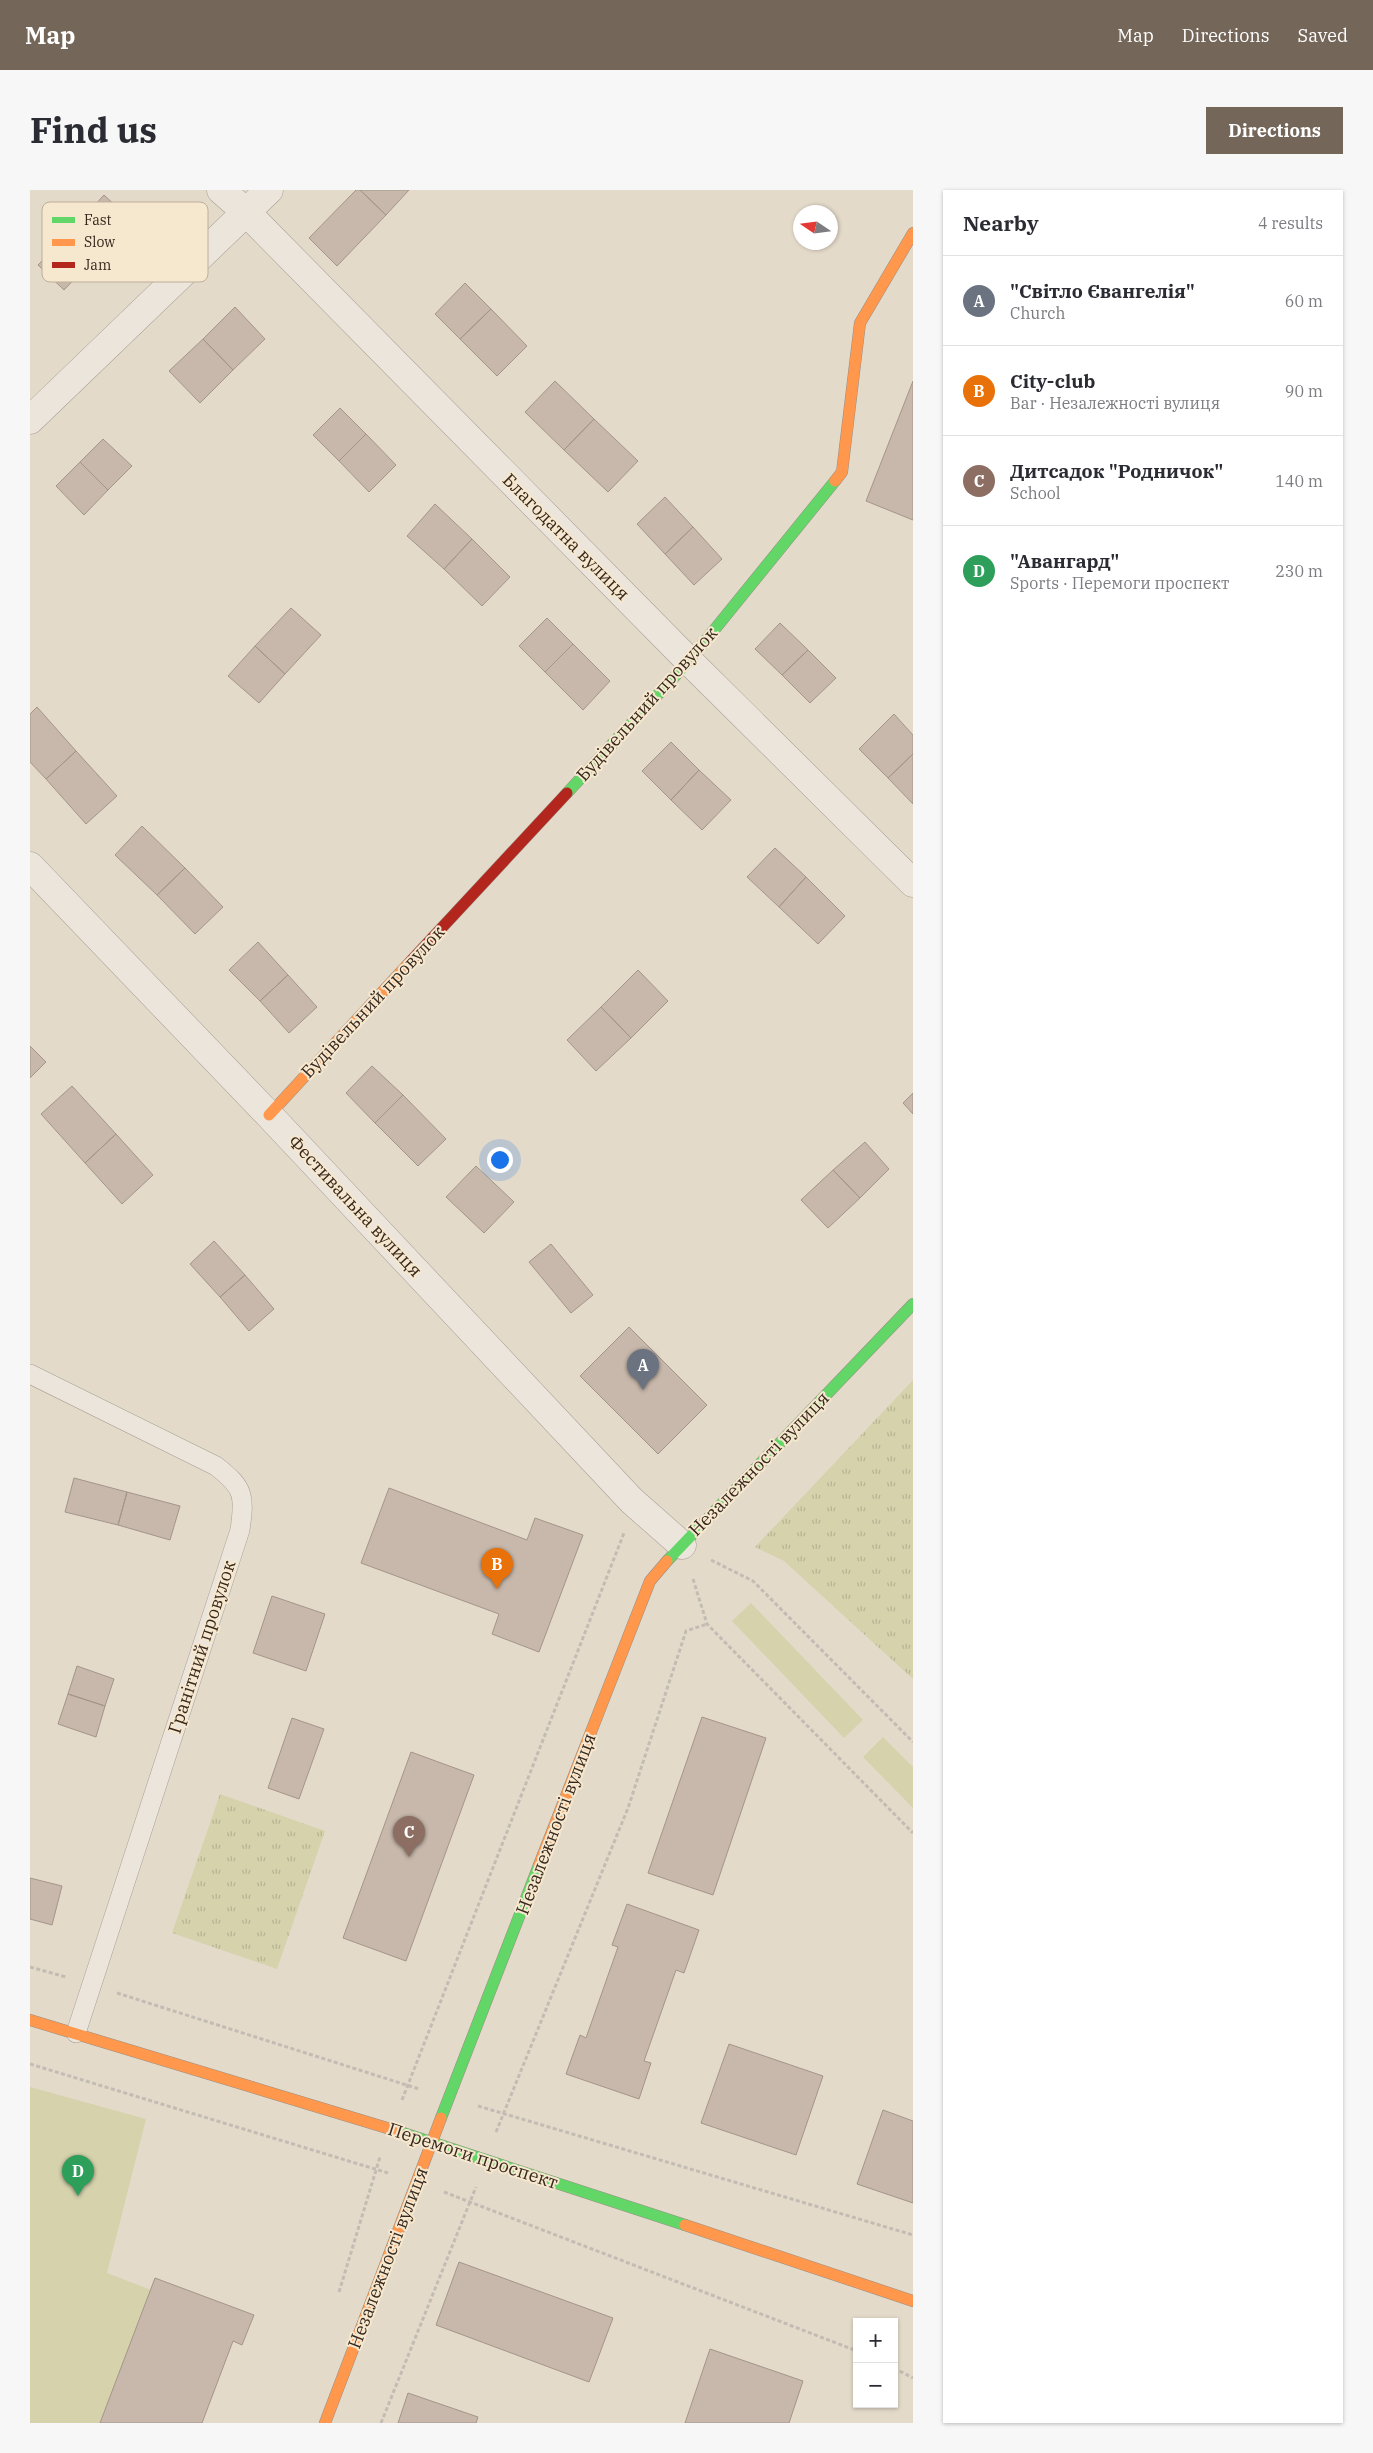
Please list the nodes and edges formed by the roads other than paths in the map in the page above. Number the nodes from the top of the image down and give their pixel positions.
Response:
1 (221, 190) edge
2 (269, 190) edge
3 (246, 212) junction
4 (913, 233) edge
5 (208, 249) edge
6 (173, 282) edge
7 (30, 420) edge
8 (689, 661) junction
9 (30, 866) edge
10 (913, 883) edge
11 (269, 1114) junction
12 (913, 1304) edge
13 (30, 1374) edge
14 (682, 1545) junction
15 (30, 2020) edge
16 (76, 2033) junction
17 (433, 2142) junction
18 (913, 2301) edge
19 (325, 2423) edge

1 - 3 street, Благодатна вулиця
2 - 3 street
3 - 5 street
3 - 8 street, Благодатна вулиця
4 - 8 street, Будівельний провулок
6 - 7 street
8 - 10 street, Благодатна вулиця
8 - 11 street, Будівельний провулок
9 - 11 street, Фестивальна вулиця
11 - 14 street, Фестивальна вулиця
12 - 14 street, Незалежності вулиця
13 - 16 lane, Гранітний провулок
14 - 17 street, Незалежності вулиця
15 - 16 street, Перемоги проспект
16 - 17 street, Перемоги проспект
17 - 18 street, Перемоги проспект
17 - 19 street, Незалежності вулиця

